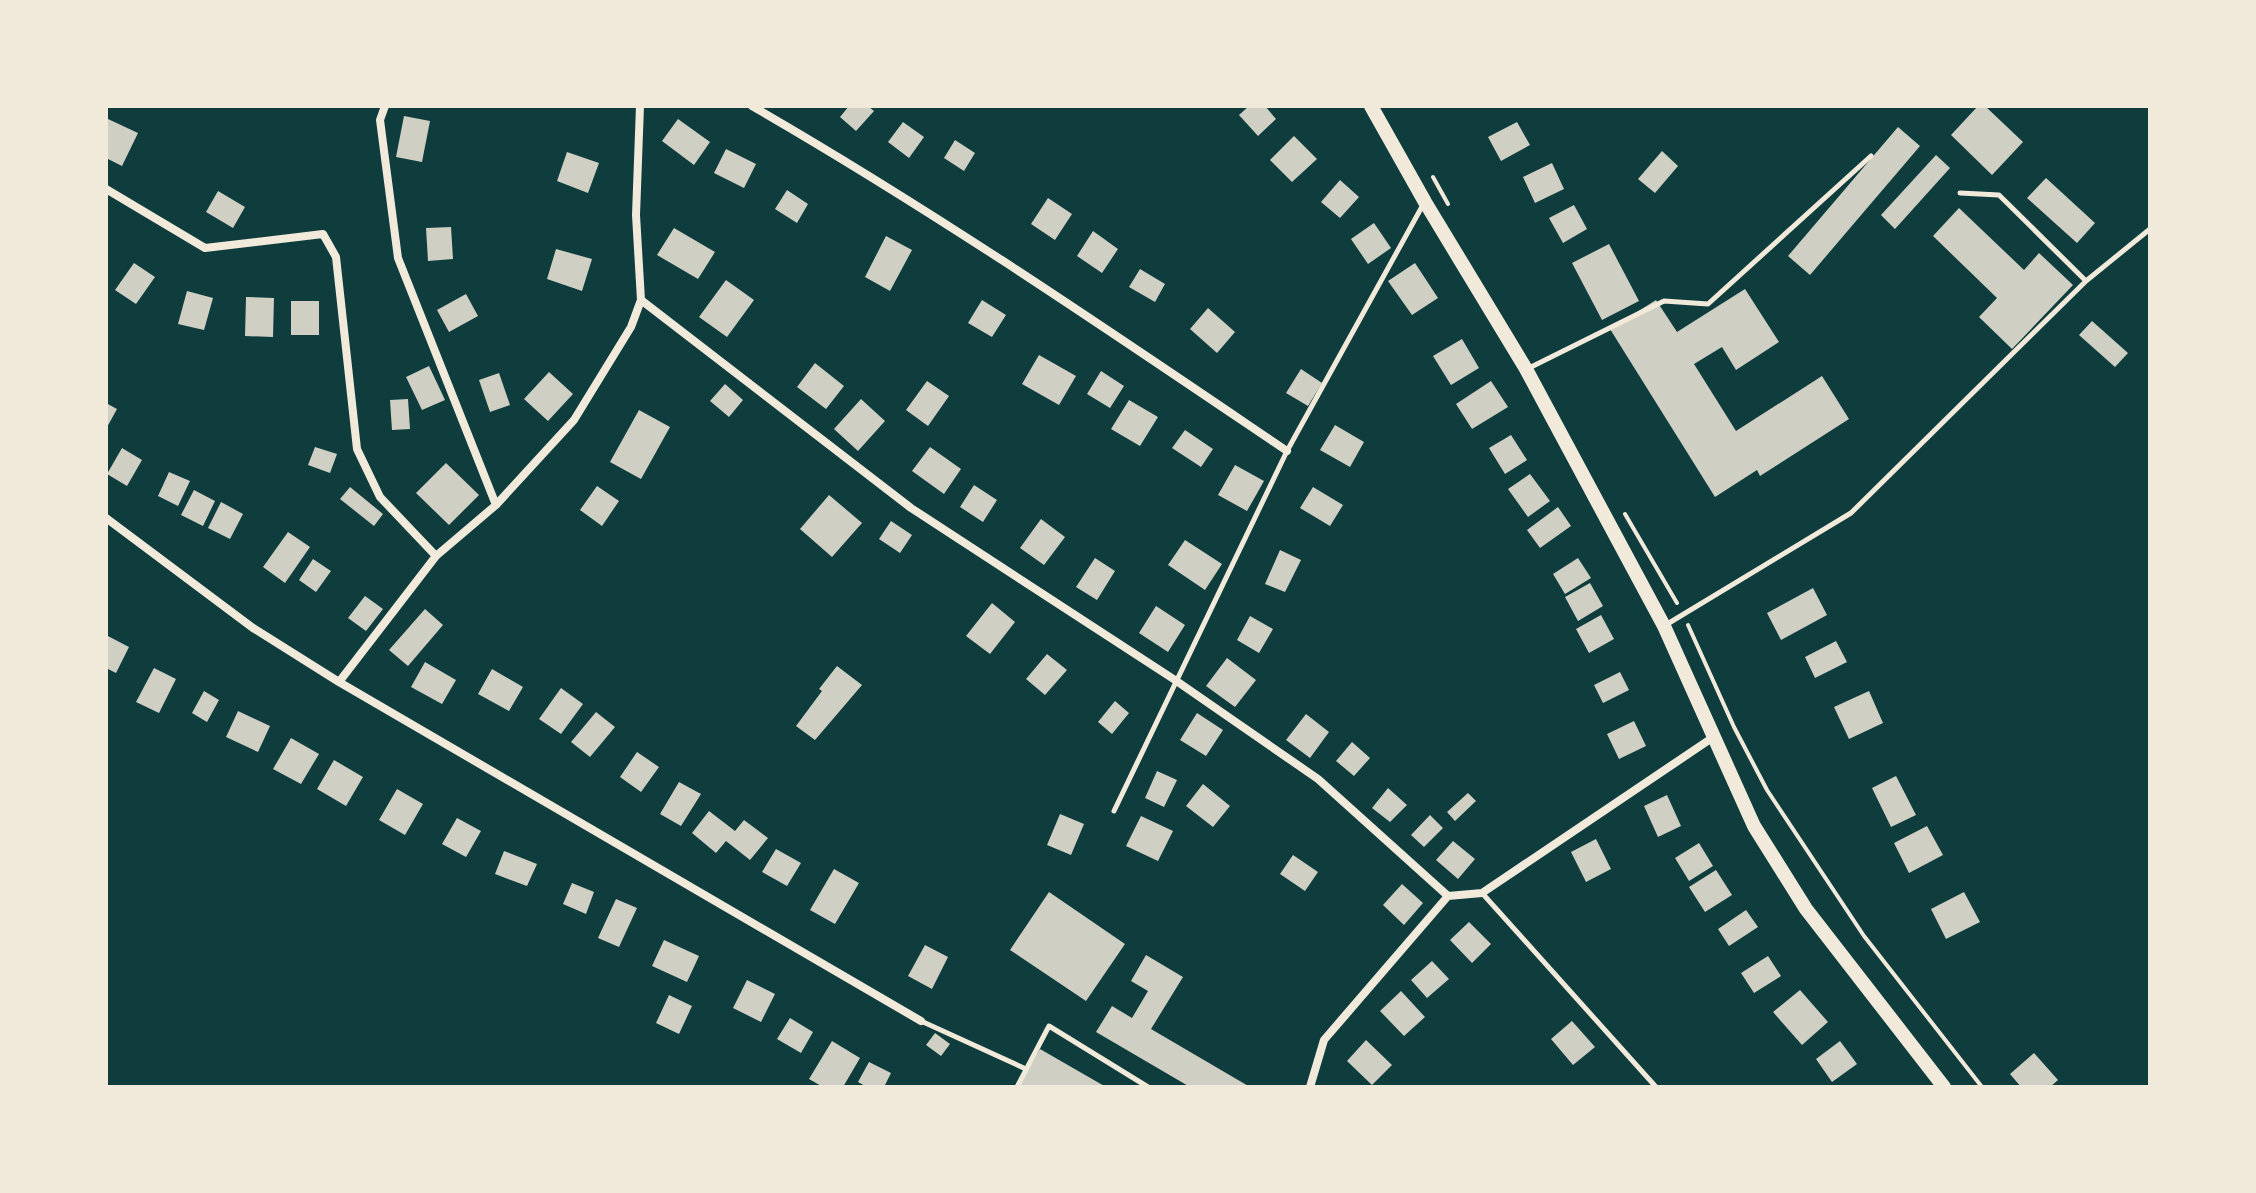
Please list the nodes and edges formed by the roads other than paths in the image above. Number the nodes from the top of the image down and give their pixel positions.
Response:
1 (385, 106) edge
2 (640, 106) edge
3 (752, 106) edge
4 (1371, 106) edge
5 (1871, 156) dead end
6 (106, 189) edge
7 (1960, 193) dead end
8 (1425, 202) junction
9 (2150, 229) edge
10 (2086, 281) junction
11 (641, 300) junction
12 (1526, 369) junction
13 (1287, 451) junction
14 (496, 505) junction
15 (106, 518) edge
16 (436, 556) junction
17 (1664, 626) junction
18 (1175, 680) junction
19 (339, 682) junction
20 (1715, 736) junction
21 (1114, 811) dead end
22 (1482, 893) junction
23 (1448, 896) junction
24 (921, 1021) joint
25 (1026, 1069) junction
26 (1017, 1087) edge
27 (1148, 1087) edge
28 (1310, 1087) edge
29 (1656, 1087) edge
30 (1944, 1087) edge

1 - 14 street
2 - 11 street
3 - 13 street
4 - 8 main road
5 - 12 lane
6 - 16 street
7 - 10 lane
8 - 12 main road
8 - 13 lane
9 - 10 lane
10 - 17 lane
11 - 14 street
11 - 18 street
12 - 17 main road
13 - 18 lane
14 - 16 street
15 - 19 street
16 - 19 street
17 - 20 main road
18 - 21 lane
18 - 23 street
19 - 24 street
20 - 22 street
20 - 30 main road
22 - 23 street
22 - 29 lane
23 - 28 street
24 - 25 lane
25 - 26 lane
25 - 27 lane

